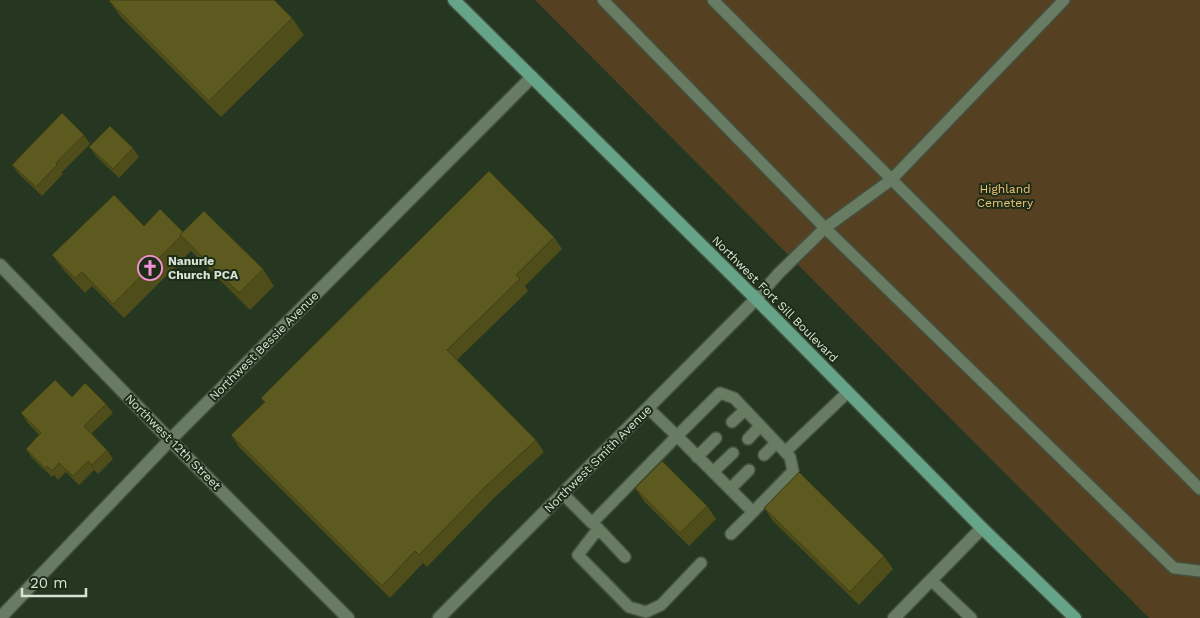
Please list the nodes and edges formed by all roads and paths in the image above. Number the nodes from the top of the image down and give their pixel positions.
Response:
1 (454, 0) edge
2 (603, 0) edge
3 (713, 0) edge
4 (1064, 0) edge
5 (532, 78) junction
6 (891, 180) junction
7 (825, 228) junction
8 (0, 265) edge
9 (756, 299) junction
10 (848, 392) junction
11 (648, 408) junction
12 (745, 410) junction
13 (732, 422) dead end
14 (760, 426) junction
15 (677, 436) junction
16 (716, 438) dead end
17 (748, 439) dead end
18 (170, 440) junction
19 (776, 442) junction
20 (785, 452) junction
21 (733, 453) dead end
22 (764, 455) dead end
23 (697, 457) junction
24 (749, 470) dead end
25 (713, 472) junction
26 (730, 489) junction
27 (1200, 489) edge
28 (562, 494) junction
29 (753, 512) junction
30 (595, 526) junction
31 (982, 528) junction
32 (731, 534) dead end
33 (625, 557) dead end
34 (701, 564) dead end
35 (1200, 571) edge
36 (931, 580) junction
37 (900, 616) edge
38 (0, 618) edge
39 (348, 618) edge
40 (439, 618) edge
41 (971, 618) edge
42 (1075, 618) edge

1 - 5 main road, Northwest Fort Sill Boulevard
2 - 7 lane
3 - 6 lane
4 - 6 lane
5 - 9 main road, Northwest Fort Sill Boulevard
5 - 18 street, Northwest Bessie Avenue
6 - 7 lane
6 - 27 lane
7 - 9 lane
7 - 35 lane
8 - 18 street, Northwest 12th Street
9 - 10 main road, Northwest Fort Sill Boulevard
9 - 11 street, Northwest Smith Avenue
10 - 20 lane
10 - 31 main road, Northwest Fort Sill Boulevard
11 - 15 lane
11 - 28 street, Northwest Smith Avenue
12 - 13 lane
12 - 14 lane
12 - 15 lane
14 - 17 lane
14 - 19 lane
15 - 23 lane
15 - 30 lane
16 - 23 lane
18 - 38 street, Northwest Bessie Avenue
18 - 39 street, Northwest 12th Street
19 - 20 lane
19 - 22 lane
20 - 29 lane
21 - 25 lane
23 - 25 lane
24 - 26 lane
25 - 26 lane
26 - 29 lane
28 - 30 lane
28 - 40 street, Northwest Smith Avenue
29 - 32 lane
30 - 33 lane
30 - 34 lane
31 - 36 street
31 - 42 main road, Northwest Fort Sill Boulevard
36 - 37 street
36 - 41 lane

